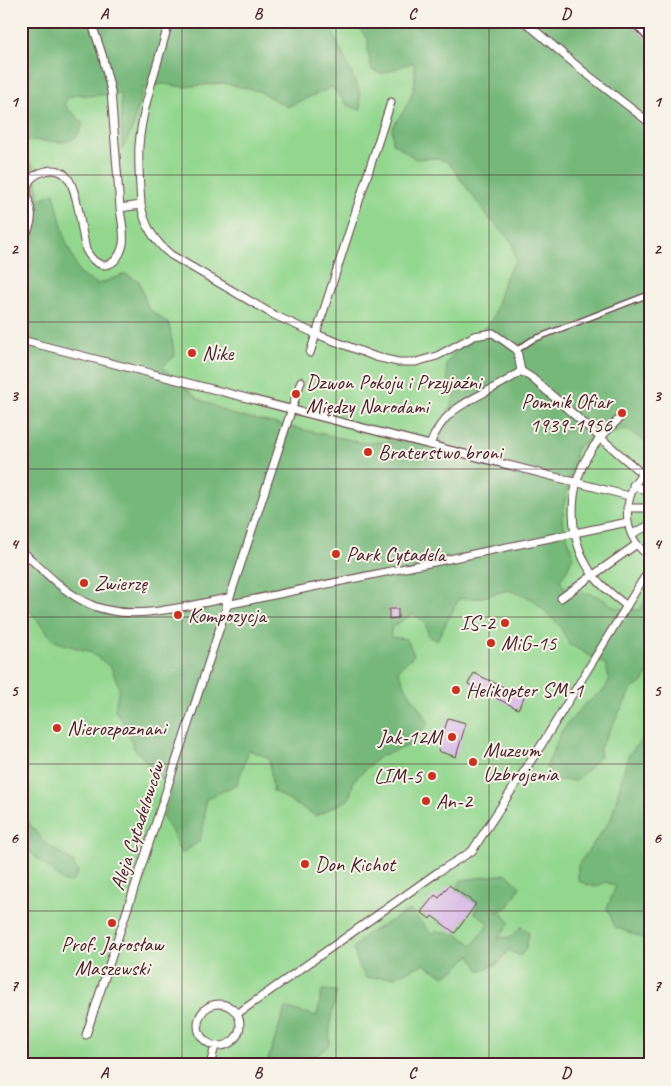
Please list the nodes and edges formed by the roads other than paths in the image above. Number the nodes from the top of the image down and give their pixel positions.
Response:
1 (91, 21) edge
2 (168, 21) edge
3 (524, 21) edge
4 (636, 21) edge
5 (650, 36) edge
6 (391, 102) dead end
7 (650, 122) edge
8 (141, 205) junction
9 (120, 208) junction
10 (21, 244) edge
11 (650, 294) edge
12 (316, 334) junction
13 (21, 340) edge
14 (517, 350) junction
15 (310, 353) dead end
16 (521, 370) junction
17 (301, 381) dead end
18 (291, 409) junction
19 (618, 420) dead end
20 (600, 438) junction
21 (430, 445) junction
22 (650, 465) edge
23 (641, 473) junction
24 (576, 482) junction
25 (633, 484) junction
26 (650, 493) edge
27 (629, 496) junction
28 (627, 508) junction
29 (650, 508) edge
30 (628, 522) junction
31 (650, 525) edge
32 (576, 534) junction
33 (632, 534) junction
34 (637, 544) junction
35 (21, 550) edge
36 (648, 553) edge
37 (650, 568) edge
38 (593, 575) junction
39 (561, 598) dead end
40 (227, 601) junction
41 (627, 606) junction
42 (237, 1014) junction
43 (86, 1035) dead end
44 (215, 1046) junction
45 (210, 1065) edge

1 - 9 street
2 - 8 street
3 - 7 street
4 - 5 street
6 - 12 street
8 - 9 street
8 - 12 street
9 - 10 street
11 - 14 lane
12 - 14 street
12 - 15 street
13 - 18 street
14 - 16 street
16 - 20 street
16 - 21 street
17 - 18 street, Aleja Cytadelowców
18 - 21 street
18 - 40 street, Aleja Cytadelowców
19 - 20 street
20 - 23 street
20 - 24 street
21 - 24 street
22 - 23 street
23 - 25 street
24 - 27 street
24 - 32 street
25 - 26 street
25 - 27 street
27 - 28 street
28 - 29 street
28 - 30 street
30 - 32 street
30 - 33 street
31 - 33 street
32 - 38 street
32 - 40 street
33 - 34 street
34 - 36 street
34 - 38 street
35 - 40 street
37 - 41 street
38 - 39 street
38 - 41 street
40 - 43 street, Aleja Cytadelowców
41 - 42 street
42 - 44 street
42 - 44 street
44 - 45 street

